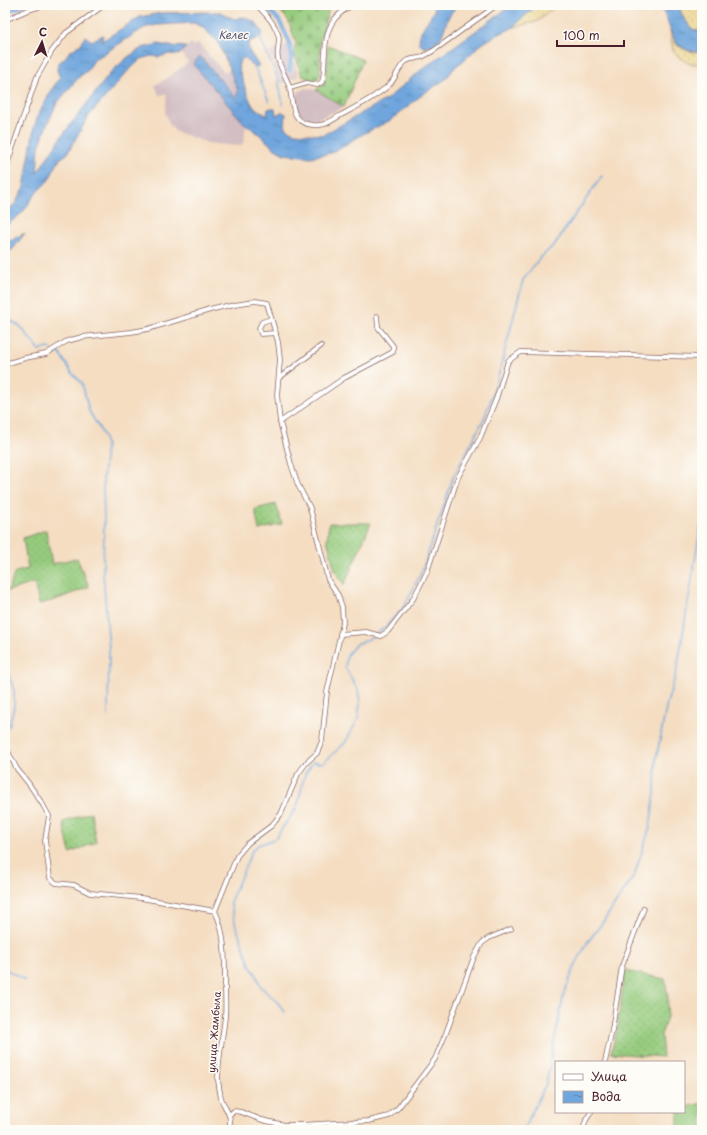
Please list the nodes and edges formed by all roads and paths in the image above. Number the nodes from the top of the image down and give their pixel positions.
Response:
1 (45, 5) edge
2 (104, 5) edge
3 (257, 5) edge
4 (353, 5) edge
5 (497, 5) edge
6 (5, 20) edge
7 (290, 88) junction
8 (5, 170) edge
9 (377, 316) dead end
10 (271, 318) junction
11 (276, 333) junction
12 (321, 346) dead end
13 (702, 357) edge
14 (5, 364) edge
15 (279, 378) junction
16 (280, 422) junction
17 (340, 634) junction
18 (5, 746) edge
19 (644, 908) dead end
20 (215, 911) junction
21 (511, 929) dead end
22 (605, 1061) edge
23 (590, 1113) edge
24 (229, 1115) junction
25 (228, 1130) edge
26 (584, 1130) edge

1 - 6 street
2 - 8 street
3 - 7 street
4 - 7 street
5 - 7 street
9 - 16 street
10 - 11 street
10 - 11 street
10 - 14 street
11 - 15 street
12 - 15 street
13 - 17 street
15 - 16 street
16 - 17 street
17 - 20 street
18 - 20 street
19 - 22 street
20 - 24 street, улица Жамбыла
21 - 24 street
23 - 26 street
24 - 25 street, улица Жамбыла

